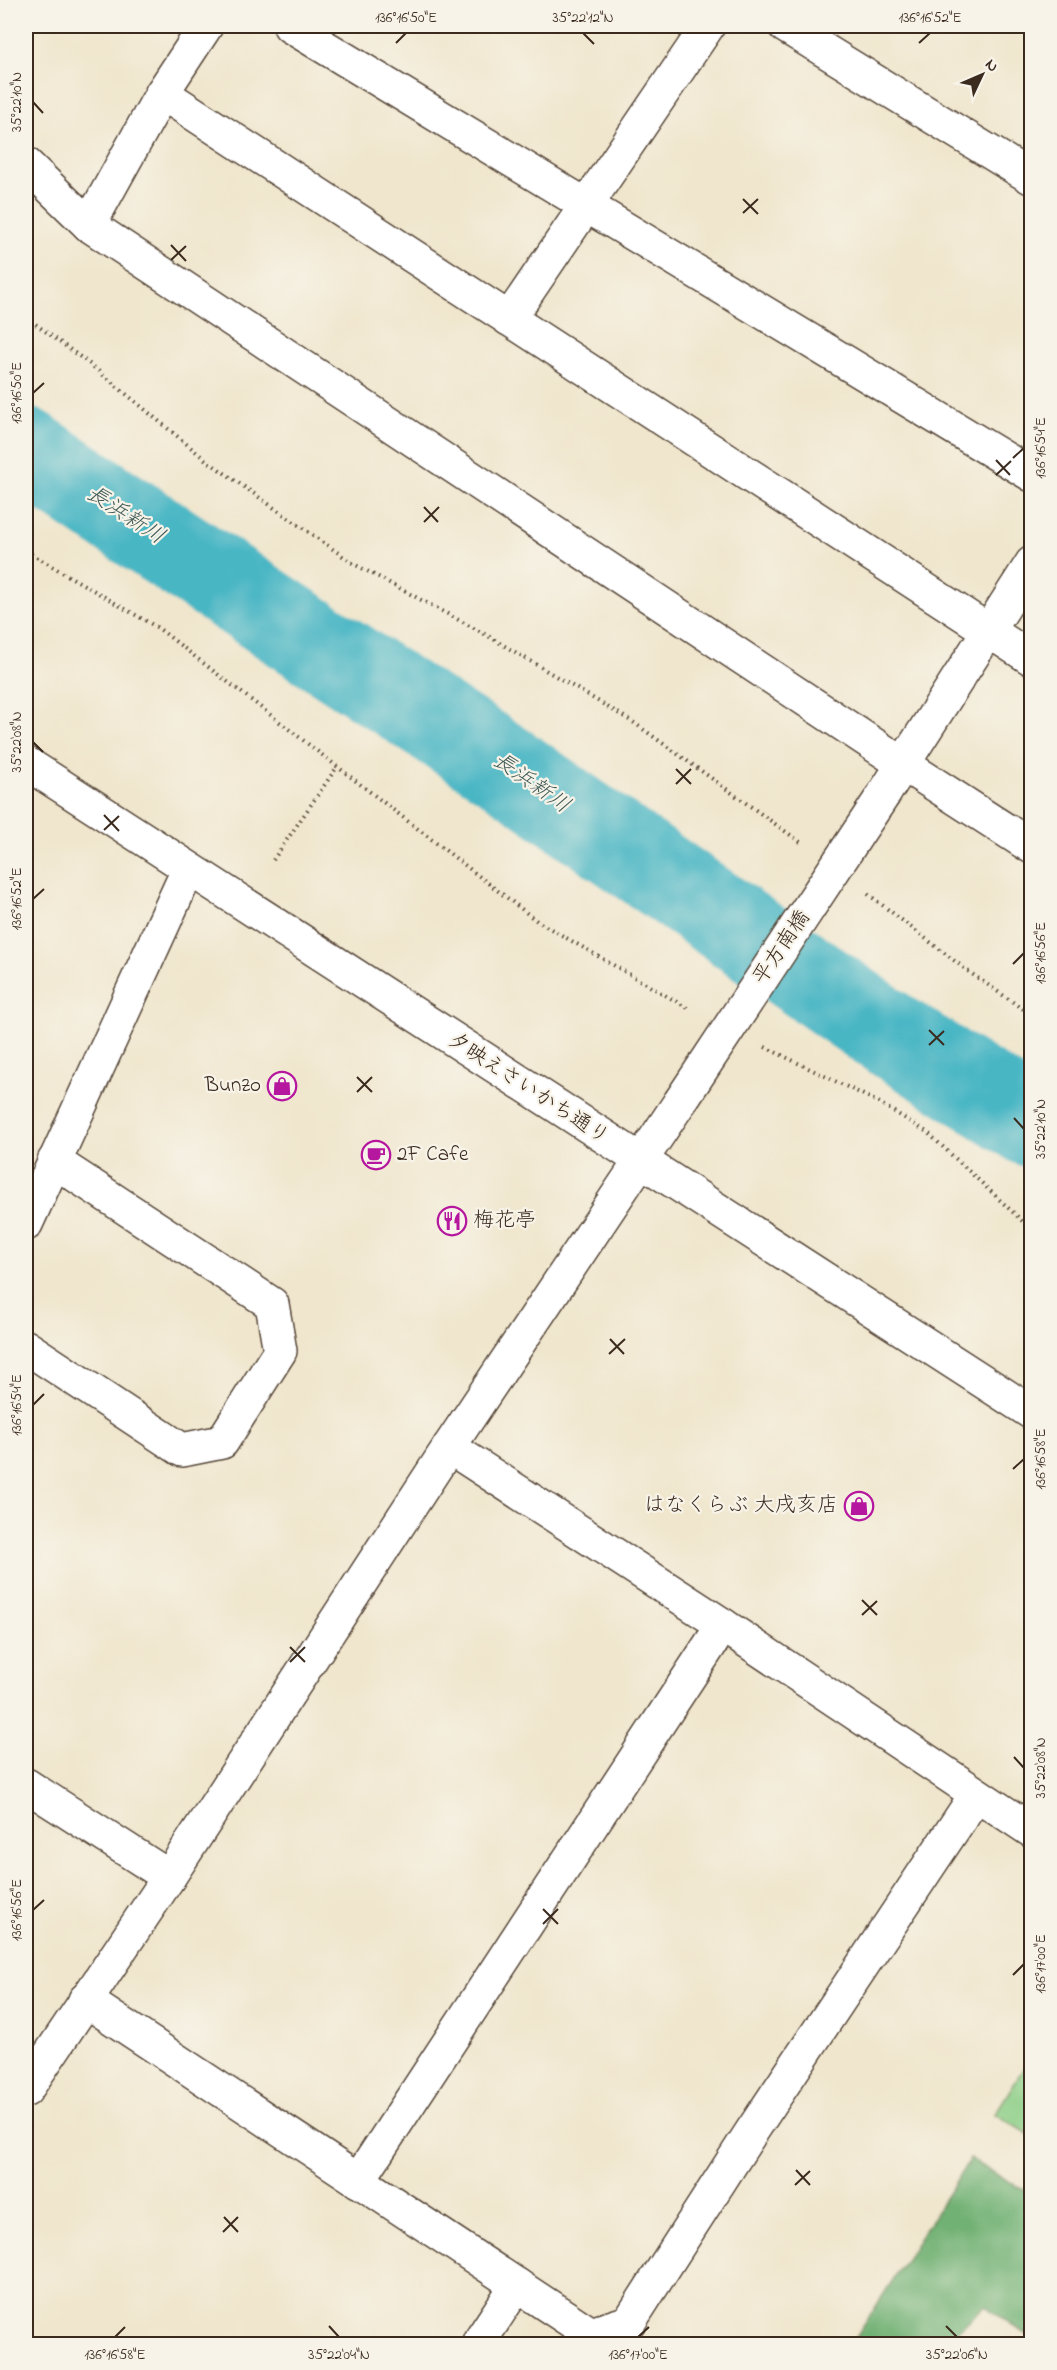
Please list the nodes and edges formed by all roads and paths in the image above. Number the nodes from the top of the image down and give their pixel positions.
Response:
1 (206, 26) edge
2 (290, 26) edge
3 (708, 26) edge
4 (785, 26) edge
5 (334, 36) edge
6 (162, 93) junction
7 (26, 164) edge
8 (1032, 178) edge
9 (588, 204) junction
10 (89, 225) junction
11 (26, 317) edge
12 (509, 319) junction
13 (1032, 475) edge
14 (26, 551) edge
15 (1032, 563) edge
16 (987, 631) junction
17 (1032, 659) edge
18 (26, 763) edge
19 (903, 764) junction
20 (337, 767) junction
21 (807, 846) dead end
22 (1032, 847) edge
23 (273, 860) dead end
24 (188, 870) junction
25 (861, 888) dead end
26 (695, 1012) dead end
27 (1032, 1015) edge
28 (756, 1042) dead end
29 (639, 1160) junction
30 (54, 1161) junction
31 (26, 1224) edge
32 (1032, 1230) edge
33 (26, 1347) edge
34 (1032, 1413) edge
35 (449, 1447) junction
36 (723, 1626) junction
37 (26, 1785) edge
38 (976, 1795) junction
39 (1032, 1831) edge
40 (169, 1877) junction
41 (84, 2000) junction
42 (26, 2090) edge
43 (358, 2181) junction
44 (517, 2285) junction
45 (478, 2344) edge

1 - 6 street
2 - 5 street
3 - 9 street
4 - 8 street
5 - 9 street
6 - 10 street
6 - 12 street
7 - 10 street
9 - 12 street
9 - 13 street
10 - 19 street
11 - 21 path
12 - 16 street
14 - 20 path
15 - 16 street, 平方南橋
16 - 17 street
16 - 19 street, 平方南橋
18 - 24 street, 夕映えさいかち通り
19 - 22 street
19 - 29 street, 平方南橋, bridge
20 - 23 path
20 - 26 path
24 - 29 street, 夕映えさいかち通り
24 - 30 street
25 - 27 path
28 - 32 path
29 - 34 street, 夕映えさいかち通り
29 - 35 street, 平方南橋
30 - 31 street
30 - 33 street
35 - 36 street
35 - 40 street, 平方南橋
36 - 38 street
36 - 43 street
37 - 40 street
38 - 39 street
38 - 44 street
40 - 41 street, 平方南橋
41 - 42 street, 平方南橋
41 - 43 street
43 - 44 street
44 - 45 street

